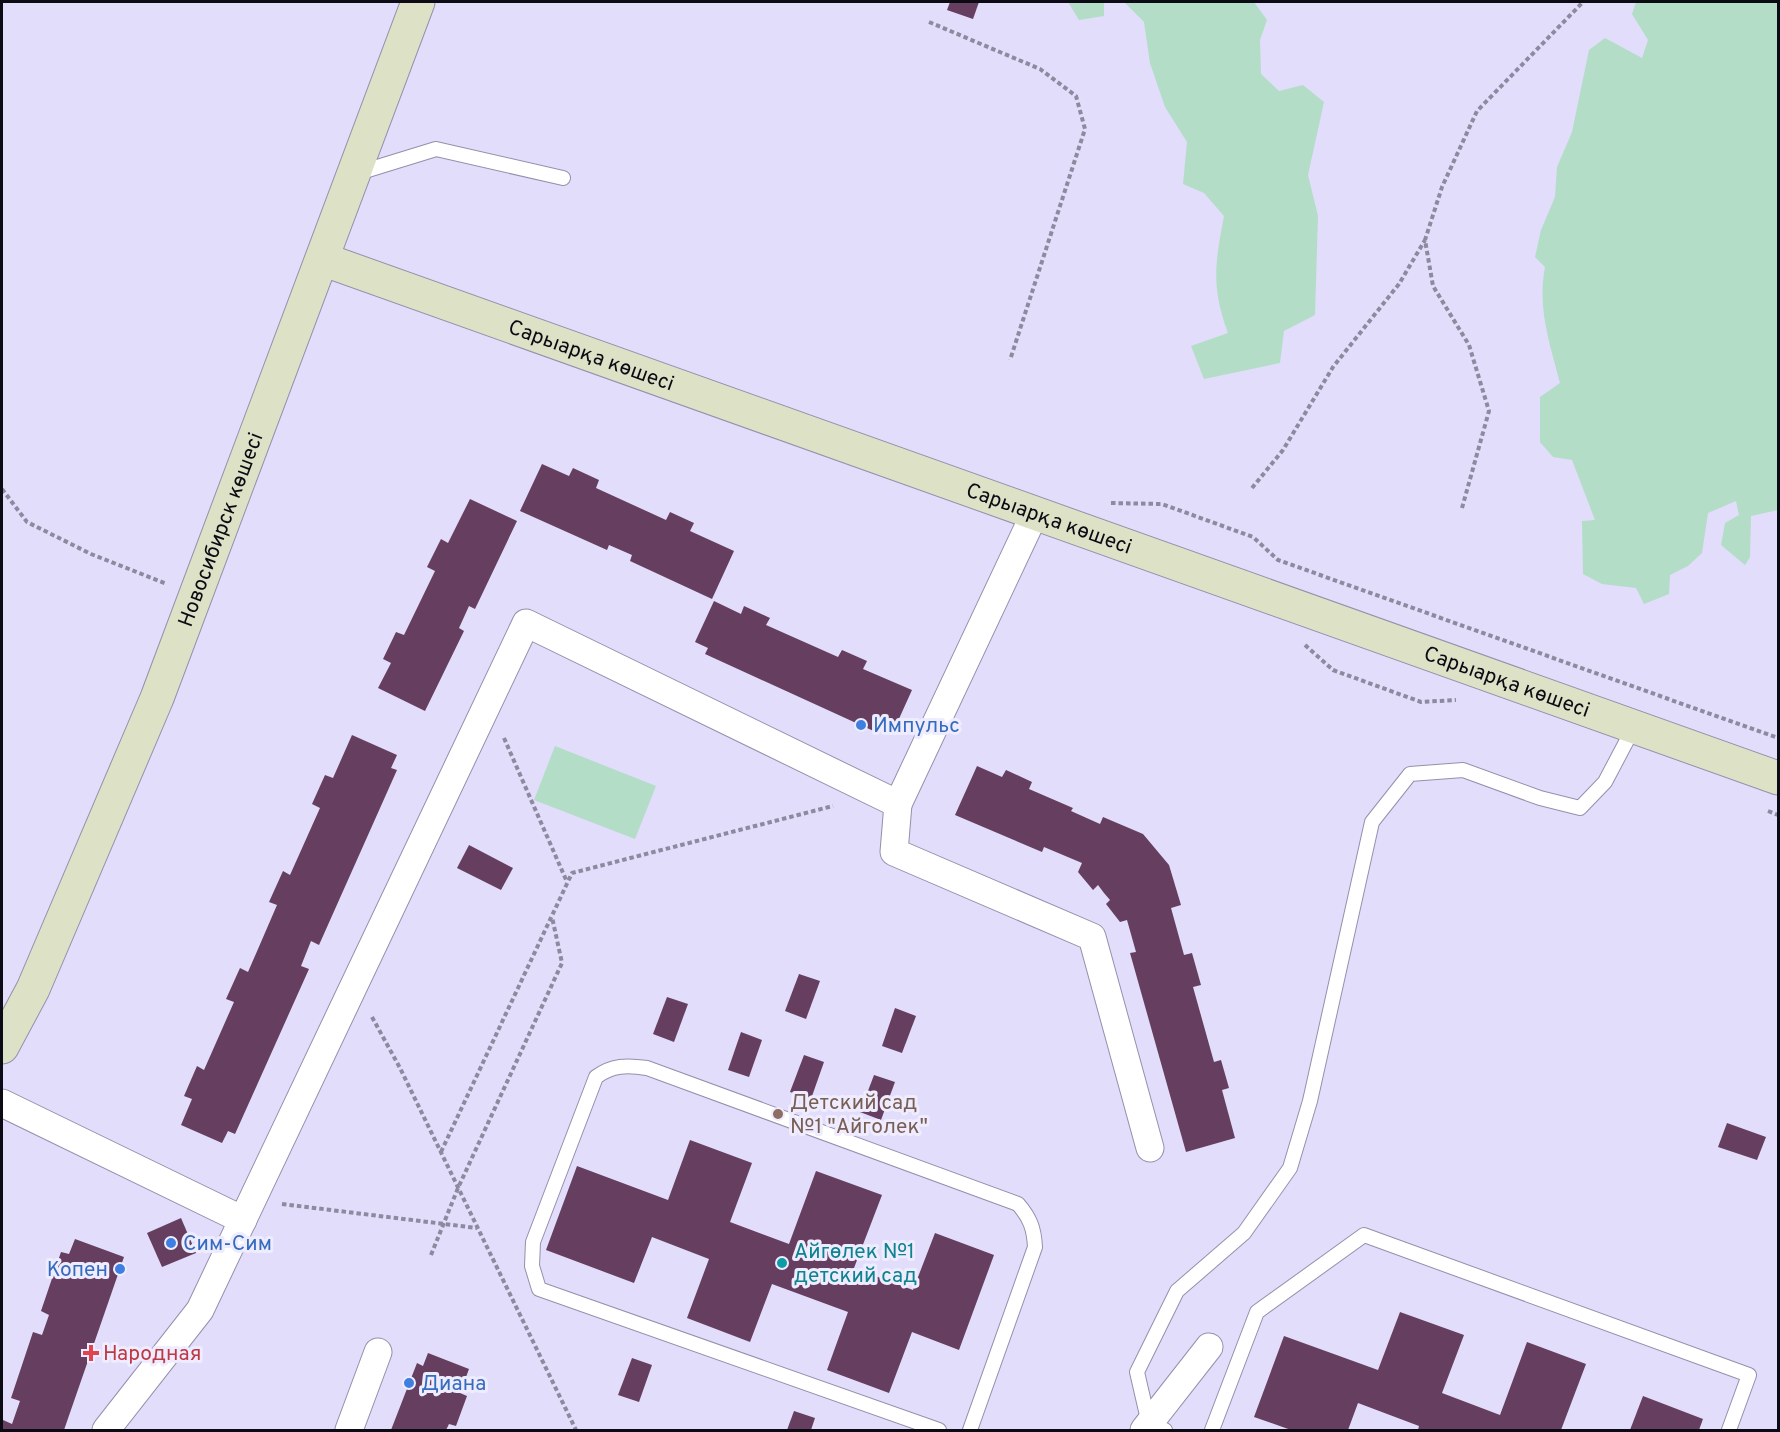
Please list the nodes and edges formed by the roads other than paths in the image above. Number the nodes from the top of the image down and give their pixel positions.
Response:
1 (418, 2) edge
2 (353, 175) junction
3 (563, 178) dead end
4 (322, 259) junction
5 (1034, 515) junction
6 (1634, 726) junction
7 (1779, 778) edge
8 (888, 799) junction
9 (2, 1047) edge
10 (2, 1103) edge
11 (1150, 1148) dead end
12 (248, 1210) junction
13 (1209, 1347) dead end
14 (378, 1352) dead end
15 (1153, 1428) edge
16 (111, 1429) edge
17 (349, 1431) edge
18 (939, 1431) edge
19 (970, 1431) edge
20 (1212, 1431) edge
21 (1729, 1431) edge

1 - 2 street, Новосибирск көшесі
2 - 3 lane
2 - 4 street, Новосибирск көшесі
4 - 5 street, Сарыарқа көшесі
4 - 9 street, Новосибирск көшесі
5 - 6 street, Сарыарқа көшесі
5 - 8 street
6 - 7 street, Сарыарқа көшесі
6 - 15 lane
8 - 11 street
8 - 12 street
10 - 12 street
12 - 16 street
13 - 15 street
14 - 17 street
18 - 19 lane
20 - 21 lane

